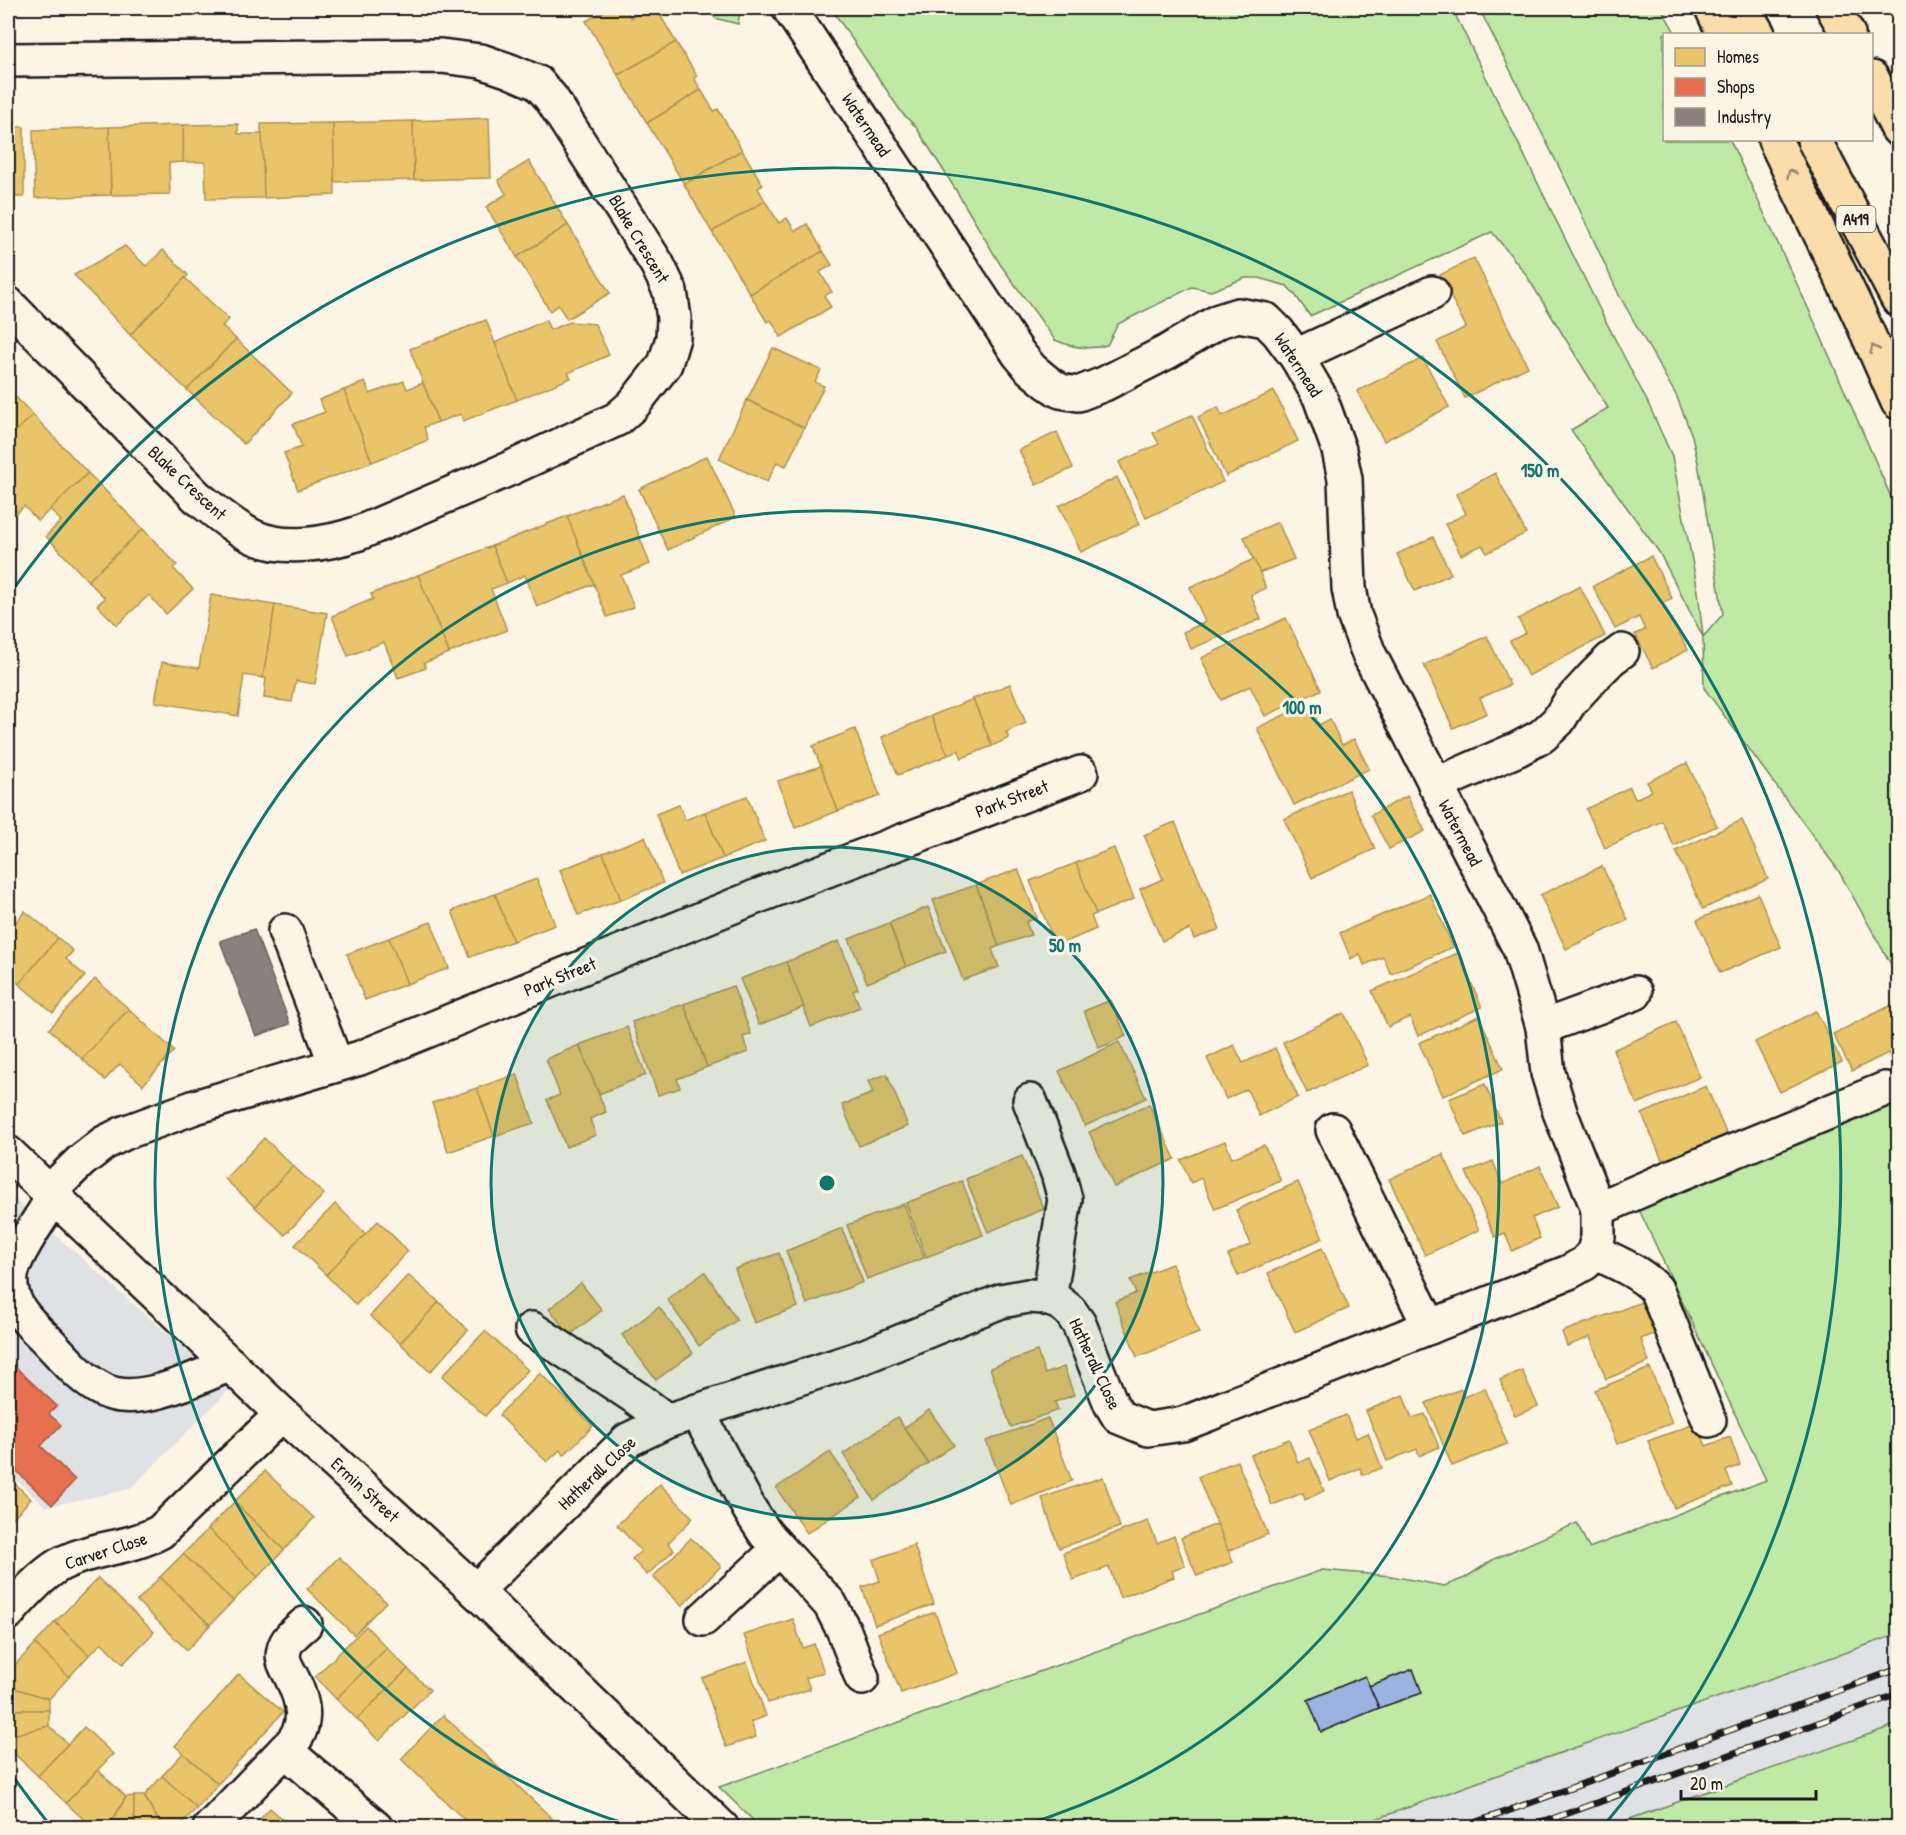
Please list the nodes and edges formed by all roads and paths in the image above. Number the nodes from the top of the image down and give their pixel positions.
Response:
1 (789, 8) edge
2 (1712, 8) edge
3 (1743, 8) edge
4 (1833, 8) edge
5 (1724, 33) edge
6 (1757, 33) edge
7 (1847, 33) edge
8 (8, 60) edge
9 (1873, 80) edge
10 (1899, 129) edge
11 (1775, 141) edge
12 (1815, 141) edge
13 (1432, 293) dead end
14 (1899, 298) edge
15 (8, 304) edge
16 (1296, 356) junction
17 (1899, 402) edge
18 (1622, 651) dead end
19 (1081, 773) dead end
20 (1435, 785) junction
21 (285, 931) dead end
22 (1635, 993) dead end
23 (1543, 1027) junction
24 (336, 1064) junction
25 (1885, 1089) dead end
26 (1030, 1101) dead end
27 (1333, 1131) dead end
28 (8, 1153) edge
29 (52, 1194) junction
30 (1597, 1228) junction
31 (1049, 1299) junction
32 (1430, 1327) junction
33 (532, 1329) dead end
34 (230, 1364) junction
35 (282, 1414) junction
36 (682, 1416) junction
37 (1709, 1420) dead end
38 (779, 1549) junction
39 (476, 1591) junction
40 (8, 1612) edge
41 (703, 1618) dead end
42 (304, 1624) dead end
43 (862, 1678) dead end
44 (285, 1750) junction
45 (210, 1827) edge
46 (376, 1827) edge
47 (722, 1827) edge

1 - 16 street, Watermead
2 - 5 highway
3 - 6 highway
4 - 7 highway
8 - 15 street, Blake Crescent
9 - 10 highway
17 -> 11 highway
12 - 14 highway, A419
13 - 16 street
16 - 20 street, Watermead
18 - 20 street
19 - 24 street, Park Street
20 - 23 street, Watermead
21 - 24 street
22 - 23 street
23 - 30 street, Watermead
24 - 29 street, Park Street
25 - 30 street, Hatherall Close
26 - 31 street
27 - 32 street
28 - 29 street, Ermin Street
29 - 34 street, Ermin Street
29 - 34 street, Park Street
30 - 32 street, Hatherall Close
30 - 37 street
31 - 32 street, Hatherall Close
31 - 36 street, Hatherall Close
33 - 36 street
34 - 35 street, Ermin Street
35 - 39 street, Ermin Street
35 - 40 street, Carver Close
36 - 38 street
36 - 39 street, Hatherall Close
38 - 41 street
38 - 43 street
39 - 47 street, Ermin Street
42 - 44 street
44 - 45 street
44 - 46 street

